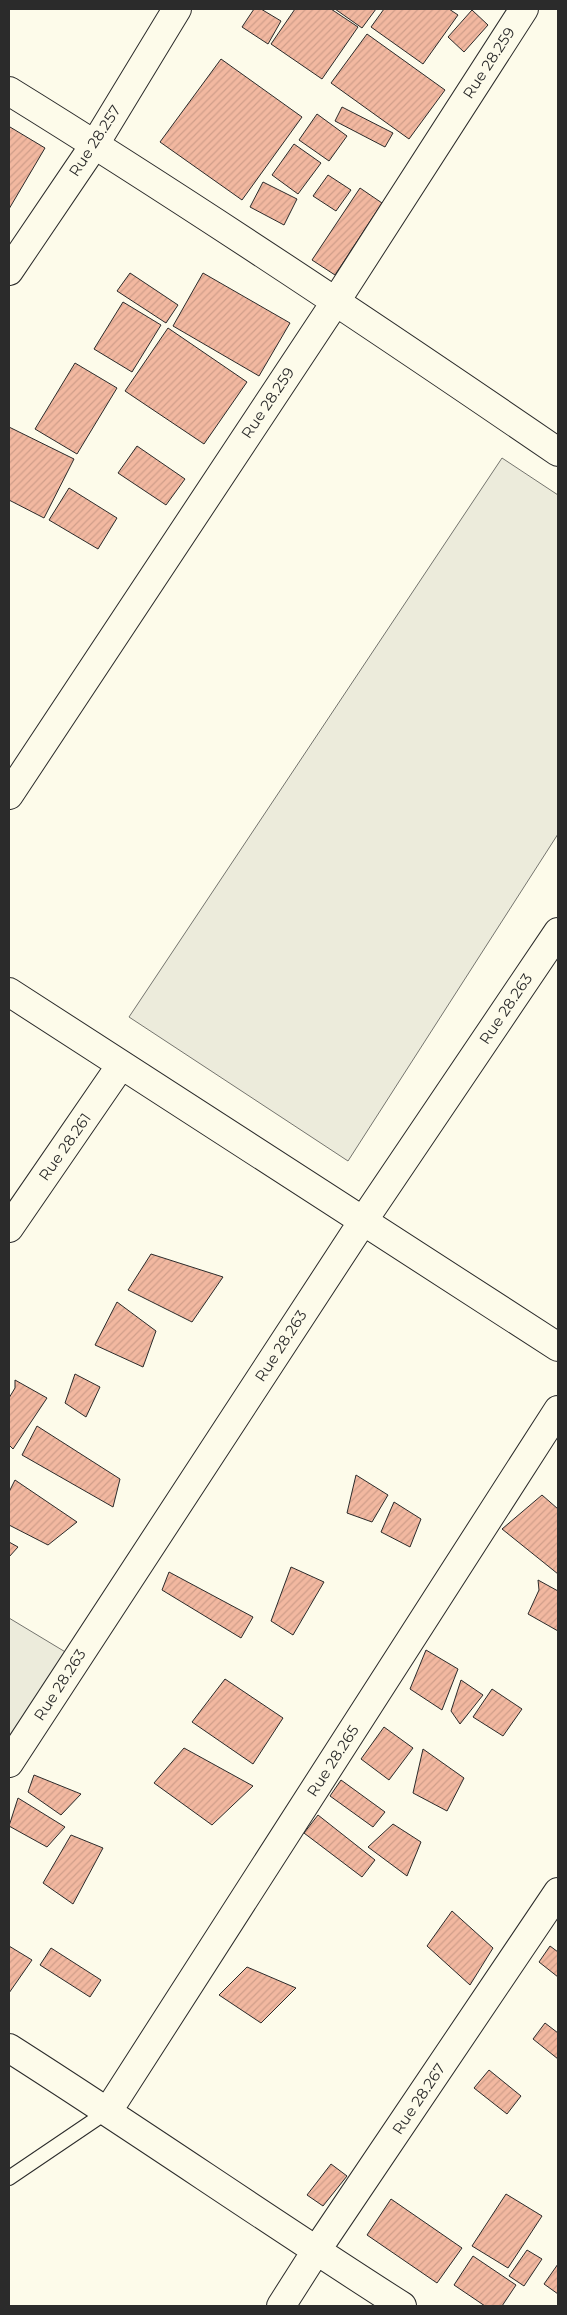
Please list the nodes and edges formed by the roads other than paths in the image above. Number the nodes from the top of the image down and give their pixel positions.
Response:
1 (177, 9) edge
2 (524, 9) edge
3 (9, 91) edge
4 (95, 144) junction
5 (9, 271) edge
6 (336, 301) junction
7 (558, 452) edge
8 (9, 795) edge
9 (558, 932) edge
10 (9, 992) edge
11 (121, 1066) junction
12 (363, 1221) junction
13 (9, 1228) edge
14 (558, 1348) edge
15 (558, 1410) edge
16 (9, 1763) edge
17 (558, 1892) edge
18 (9, 2048) edge
19 (108, 2111) junction
20 (9, 2178) edge
21 (316, 2251) junction
22 (281, 2306) edge
23 (402, 2306) edge

1 - 4 street, Rue 28.257
2 - 6 street, Rue 28.259
3 - 4 street
4 - 5 street, Rue 28.257
4 - 6 street
6 - 7 street
6 - 8 street, Rue 28.259
9 - 12 street, Rue 28.263
10 - 11 street
11 - 12 street
11 - 13 street, Rue 28.261
12 - 14 street
12 - 16 street, Rue 28.263
15 - 19 street, Rue 28.265
17 - 21 street, Rue 28.267
18 - 19 street
19 - 20 lane
19 - 21 street
21 - 22 street, Rue 28.267
21 - 23 street

